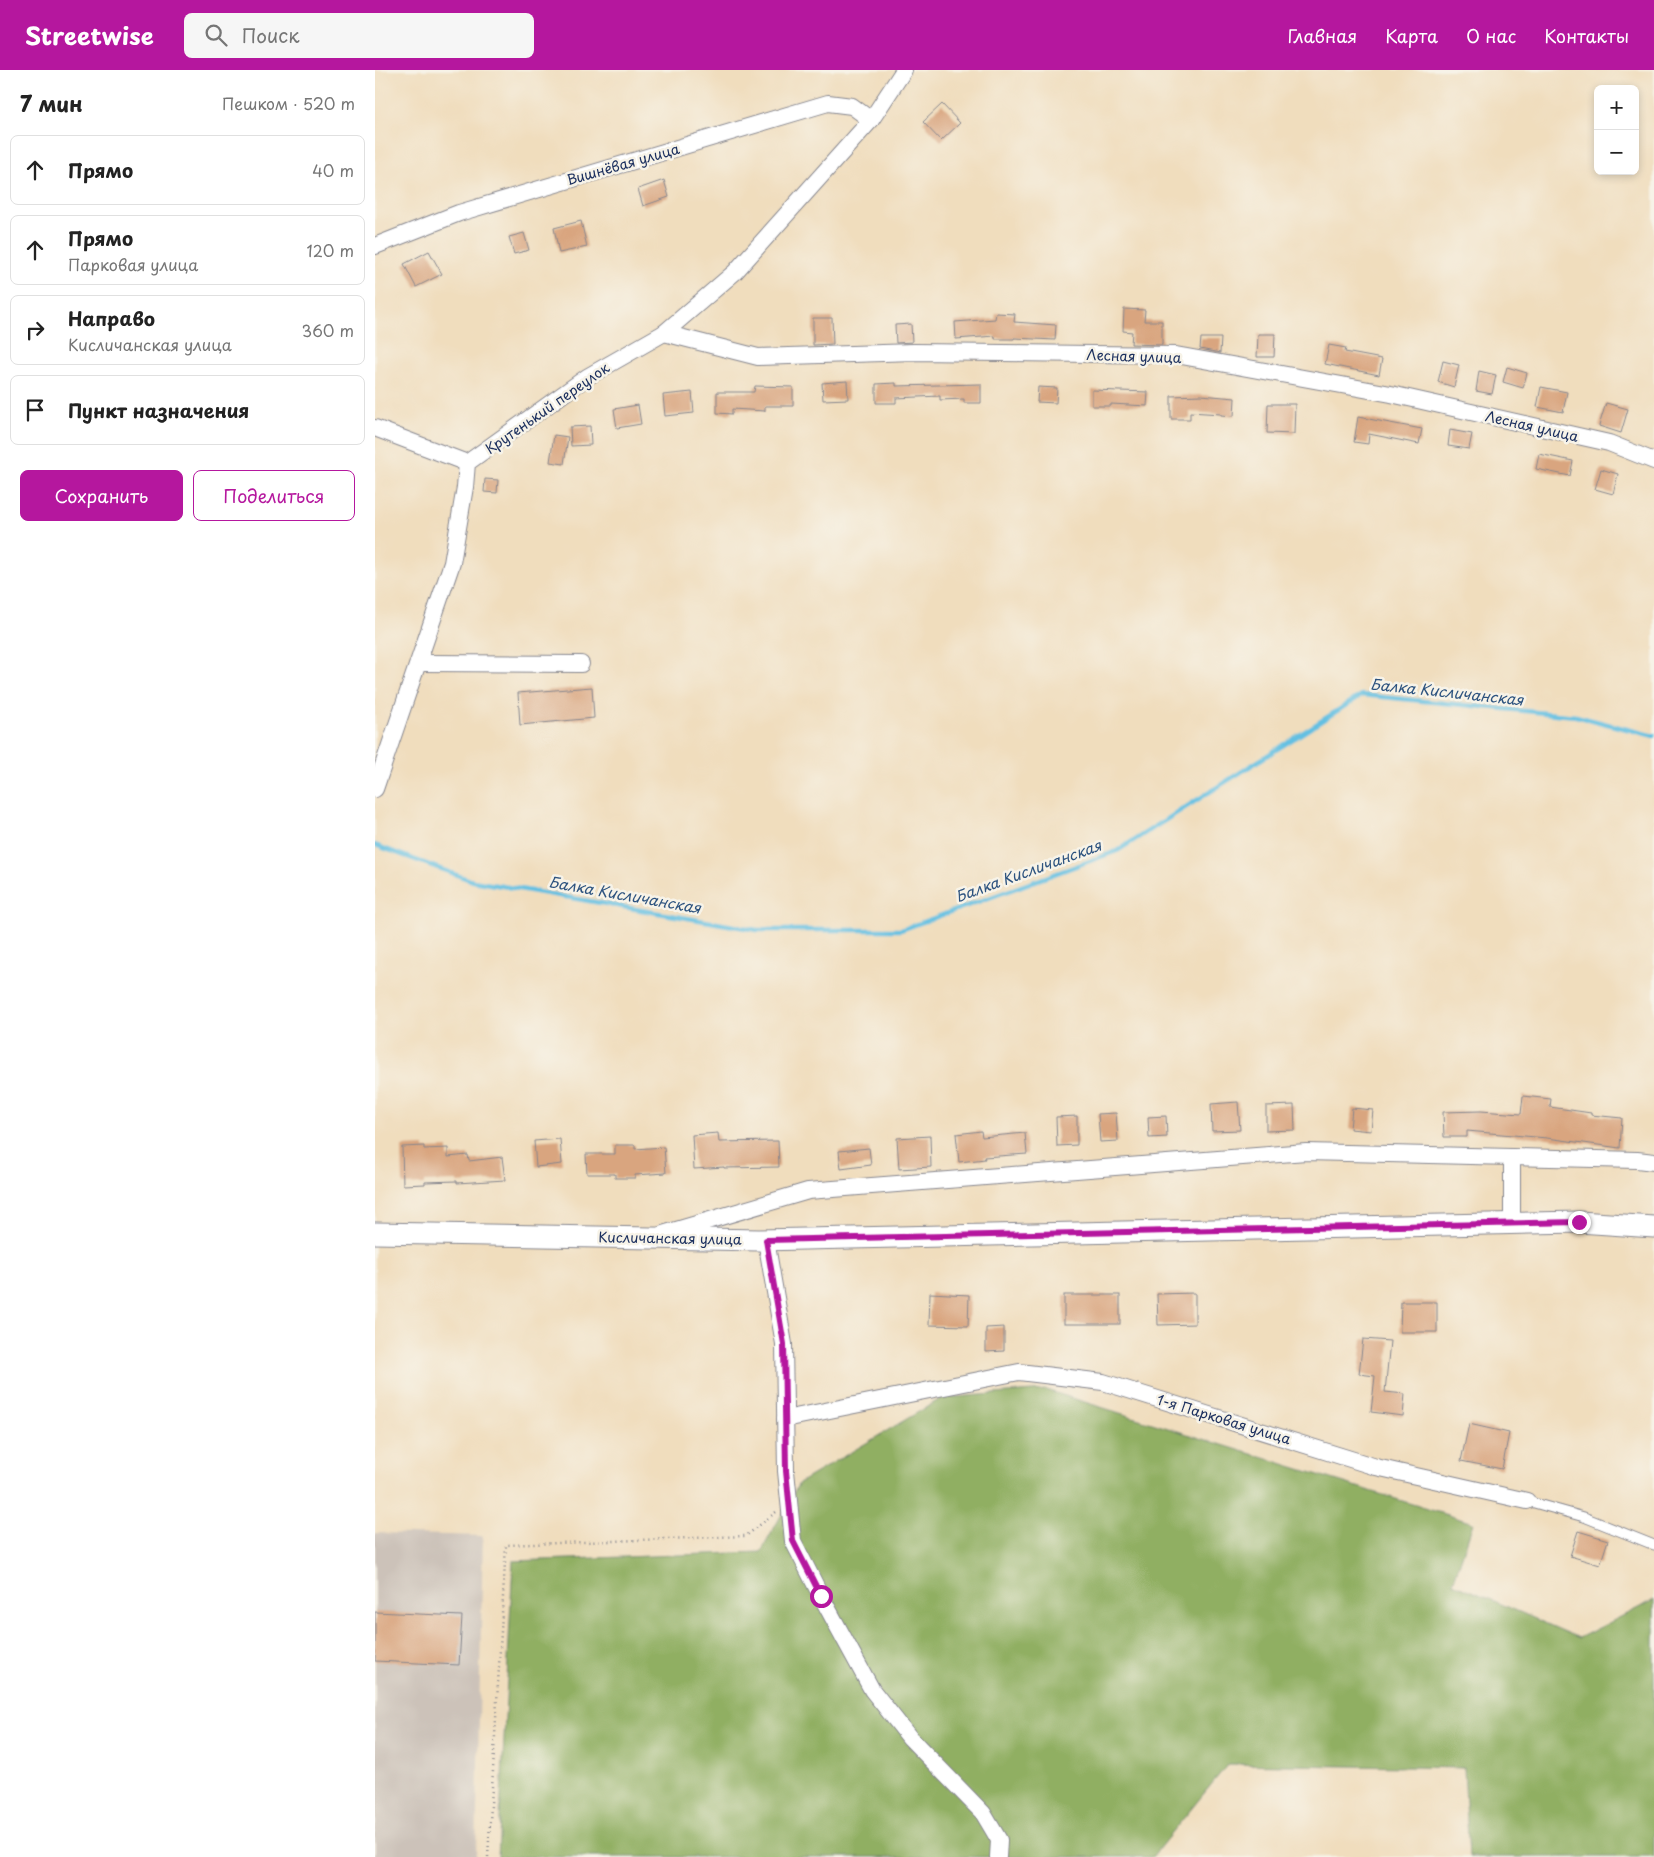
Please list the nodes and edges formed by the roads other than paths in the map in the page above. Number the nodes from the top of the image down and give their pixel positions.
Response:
1 (904, 70) edge
2 (871, 120) junction
3 (375, 246) edge
4 (664, 333) junction
5 (375, 428) edge
6 (1654, 461) edge
7 (467, 463) junction
8 (418, 664) junction
9 (581, 664) dead end
10 (375, 789) edge
11 (1512, 1157) junction
12 (1654, 1162) edge
13 (1512, 1223) junction
14 (1654, 1227) edge
15 (375, 1233) edge
16 (652, 1237) junction
17 (766, 1240) junction
18 (785, 1419) junction
19 (1527, 1501) joint
20 (1654, 1544) edge
21 (998, 1857) edge

1 - 2 street, Крутенький переулок
2 - 3 street, Вишнёвая улица
2 - 4 street, Крутенький переулок
4 - 6 street, Лесная улица
4 - 7 street, Крутенький переулок
5 - 7 street
7 - 8 street
8 - 9 street
8 - 10 street
11 - 12 street
11 - 13 street
11 - 16 street
13 - 14 street, Кисличанская улица
13 - 17 street, Кисличанская улица
15 - 16 street, Кисличанская улица
16 - 17 street, Кисличанская улица
17 - 18 street
18 - 19 street, 1-я Парковая улица
18 - 21 street
19 - 20 lane, 1-я Парковая улица

